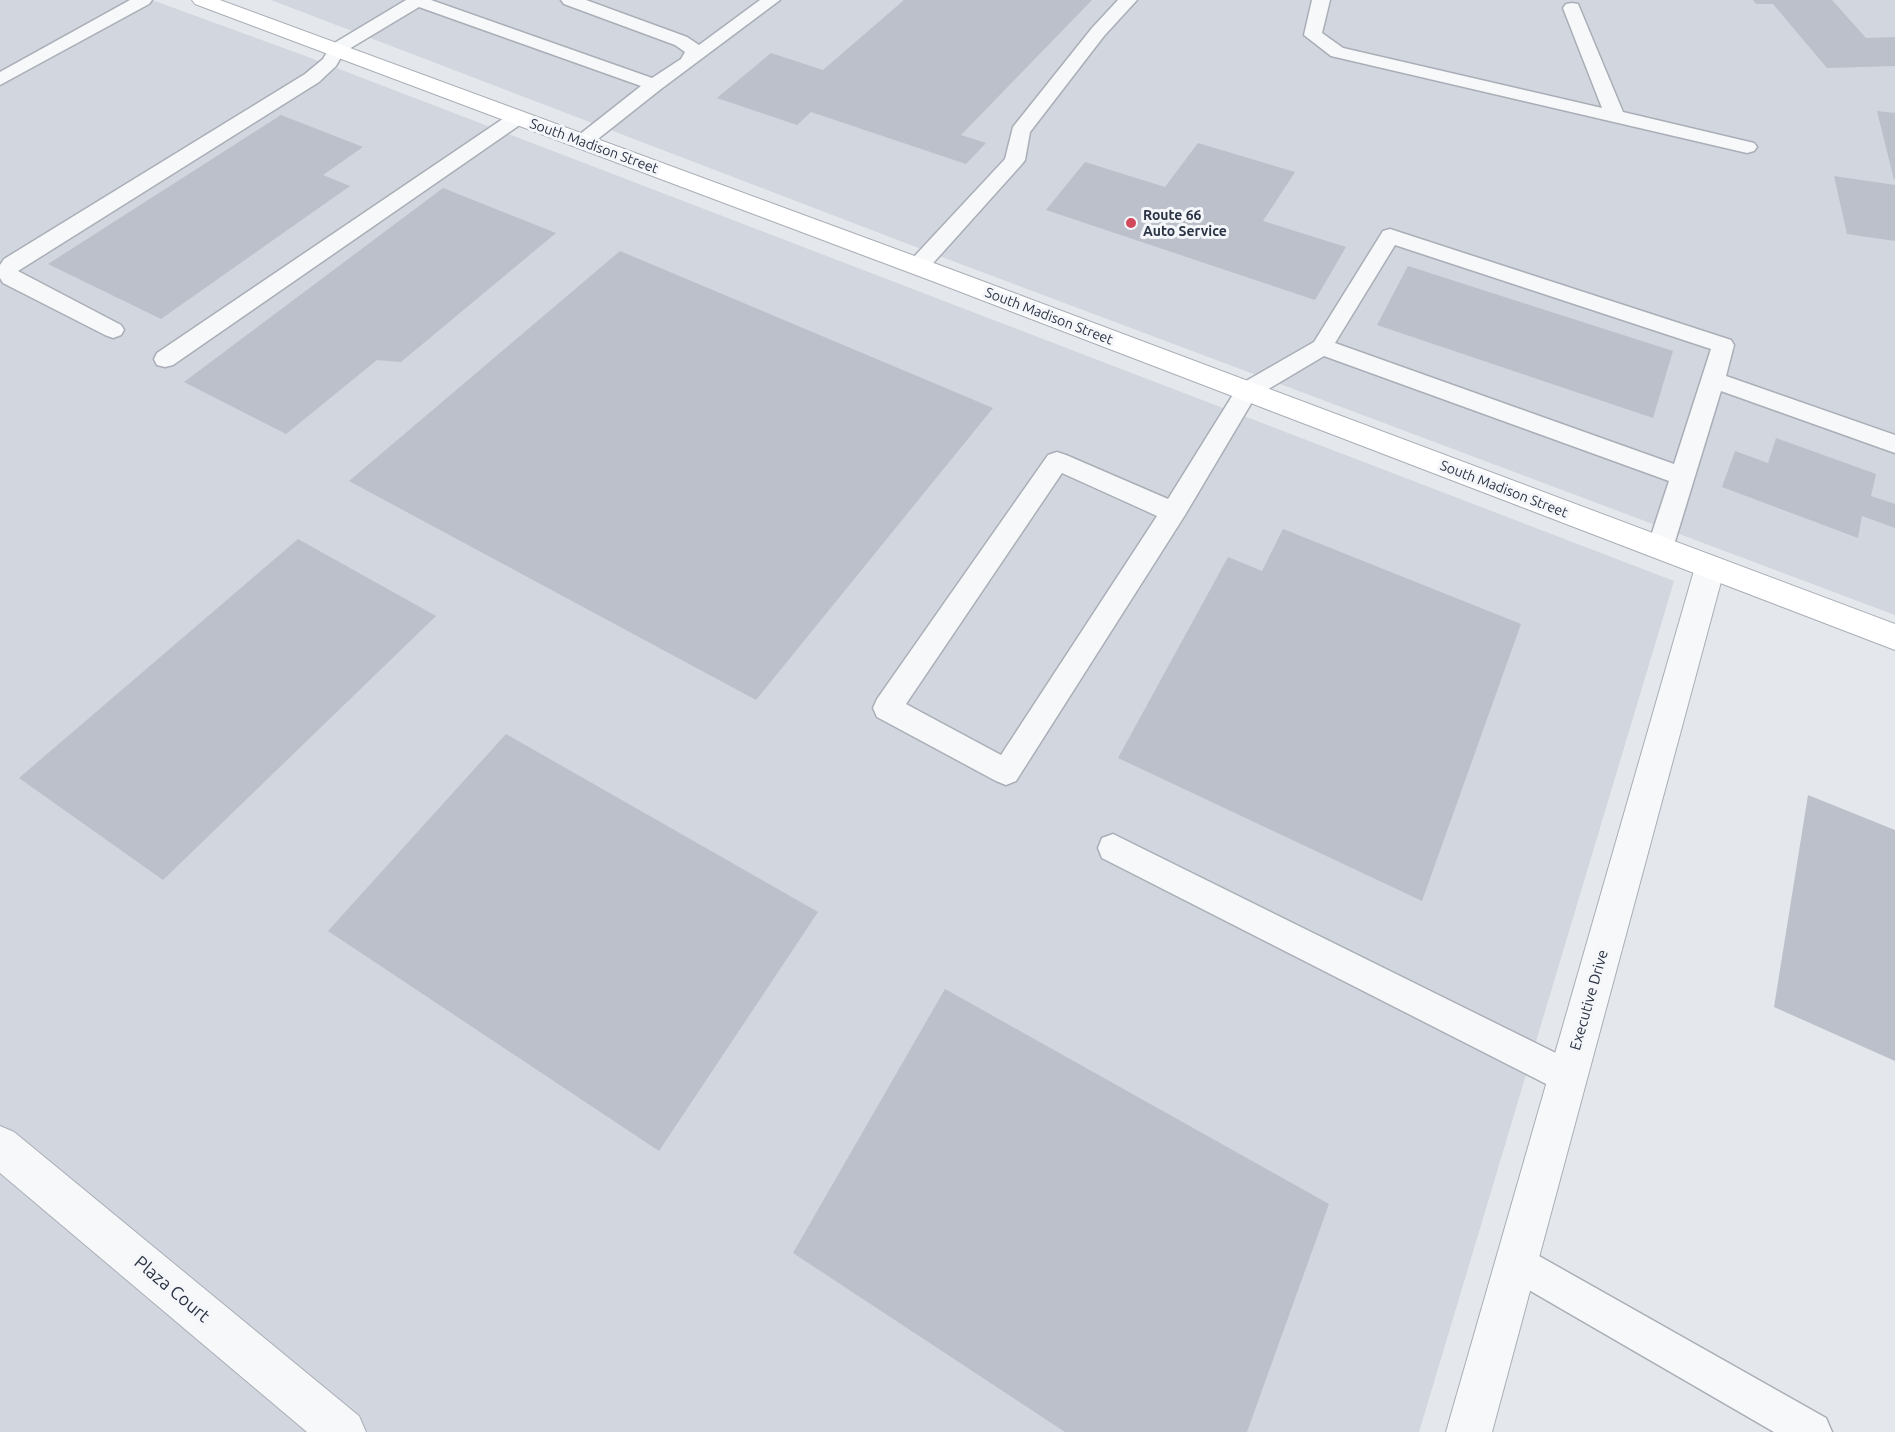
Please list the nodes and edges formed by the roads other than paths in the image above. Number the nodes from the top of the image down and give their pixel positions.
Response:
1 (143, 0) edge
2 (418, 0) edge
3 (570, 0) edge
4 (771, 0) edge
5 (1128, 0) edge
6 (1321, 0) edge
7 (211, 1) edge
8 (1572, 8) dead end
9 (337, 49) junction
10 (688, 62) junction
11 (0, 79) edge
12 (654, 85) junction
13 (1615, 117) junction
14 (517, 118) junction
15 (582, 142) junction
16 (1747, 147) dead end
17 (918, 266) junction
18 (112, 330) dead end
19 (1322, 347) junction
20 (165, 359) dead end
21 (1713, 380) junction
22 (1246, 391) junction
23 (1895, 444) edge
24 (1683, 476) junction
25 (1173, 512) junction
26 (1660, 548) junction
27 (1710, 567) junction
28 (1895, 637) edge
29 (1113, 848) dead end
30 (1568, 1077) junction
31 (0, 1146) edge
32 (1516, 1262) junction
33 (343, 1432) edge
34 (1469, 1432) edge
35 (1812, 1432) edge

1 - 11 lane
2 - 9 lane
2 - 12 lane
3 - 10 lane
4 - 10 lane
5 - 17 lane
6 - 13 lane
7 - 9 street, South Madison Street
8 - 13 lane
9 - 14 street, South Madison Street
9 - 18 lane
10 - 12 lane
12 - 15 lane
13 - 16 lane
14 - 15 street, South Madison Street
14 - 20 lane
15 - 17 street, South Madison Street
17 - 22 street, South Madison Street
19 - 21 lane
19 - 22 lane
19 - 24 lane
21 - 23 lane
21 - 24 lane
22 - 25 lane
22 - 26 street, South Madison Street
24 - 26 lane
25 - 25 lane
26 - 27 street, South Madison Street
27 - 28 street, South Madison Street
27 - 30 street, Executive Drive
29 - 30 lane
30 - 32 street, Executive Drive
31 - 33 street, Plaza Court
32 - 34 street, Executive Drive
32 - 35 lane

